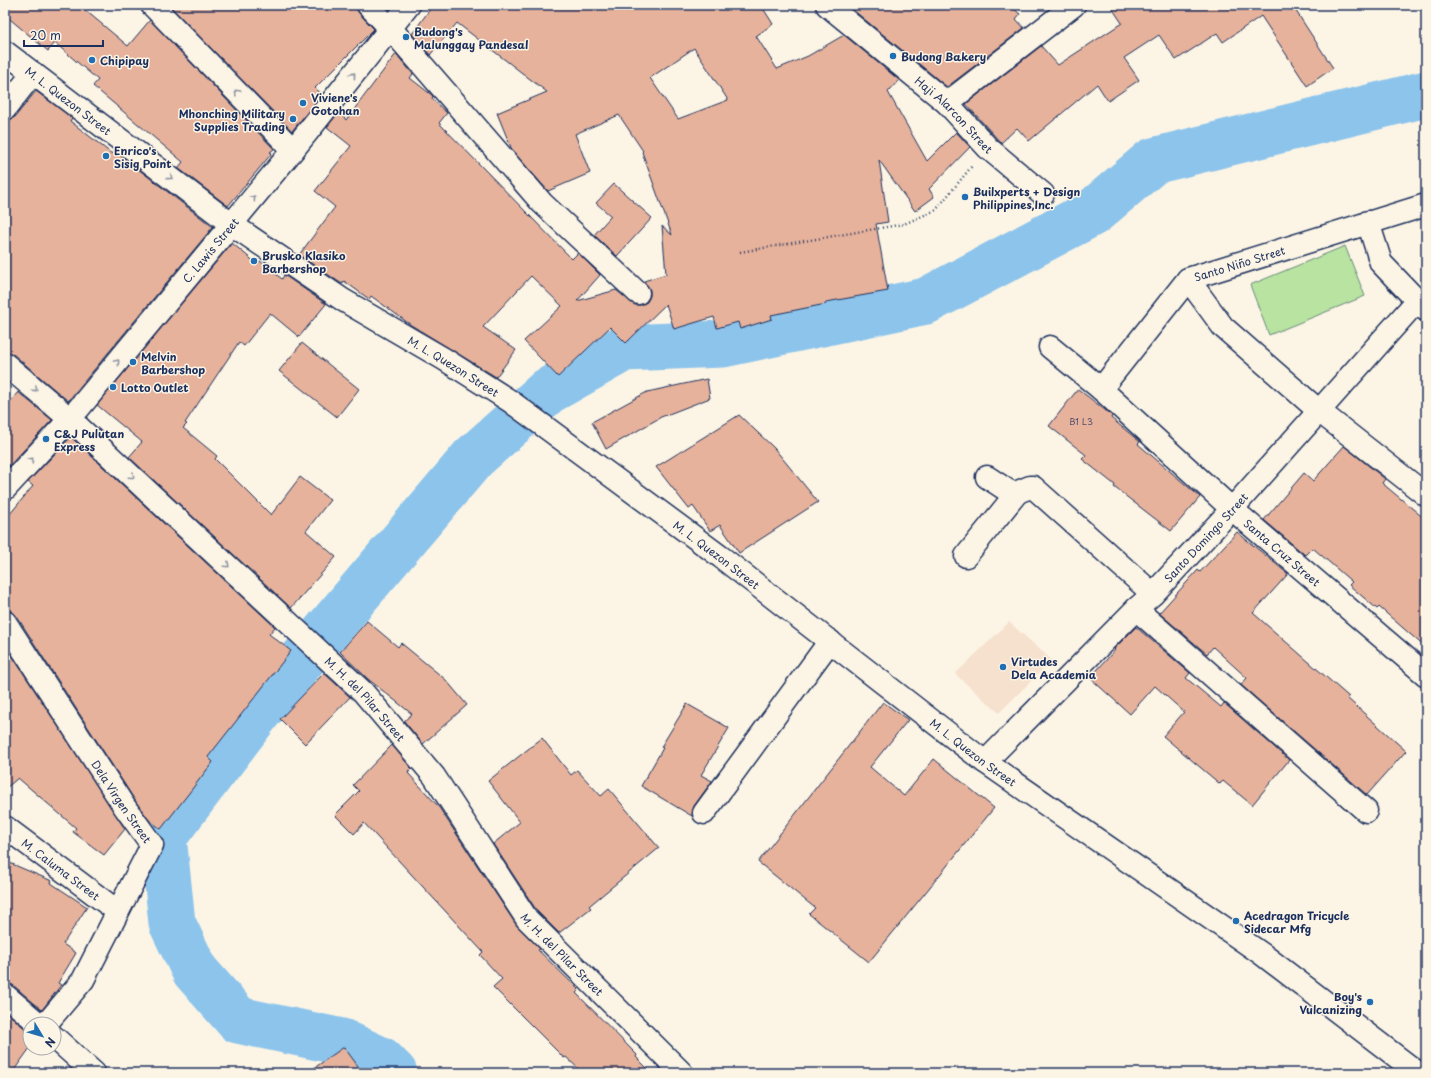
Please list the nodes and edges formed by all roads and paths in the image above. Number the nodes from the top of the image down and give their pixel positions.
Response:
1 (152, 5) edge
2 (368, 5) edge
3 (409, 5) edge
4 (827, 5) edge
5 (1074, 5) edge
6 (391, 29) junction
7 (5, 52) edge
8 (33, 73) junction
9 (947, 103) junction
10 (5, 109) edge
11 (988, 148) junction
12 (293, 150) junction
13 (1043, 194) dead end
14 (1426, 205) edge
15 (1368, 222) junction
16 (231, 224) junction
17 (740, 252) dead end
18 (1188, 279) junction
19 (638, 293) dead end
20 (1421, 306) edge
21 (1050, 347) dead end
22 (5, 364) edge
23 (1100, 389) junction
24 (1319, 411) junction
25 (70, 419) junction
26 (987, 477) dead end
27 (5, 489) edge
28 (1016, 494) junction
29 (1426, 495) edge
30 (1232, 509) junction
31 (966, 556) dead end
32 (1153, 594) junction
33 (1136, 609) junction
34 (5, 622) edge
35 (830, 641) junction
36 (1426, 675) edge
37 (985, 762) junction
38 (1366, 811) dead end
39 (704, 813) dead end
40 (5, 827) edge
41 (117, 911) junction
42 (5, 995) edge
43 (30, 1016) edge
44 (53, 1016) edge
45 (62, 1044) edge
46 (94, 1073) edge
47 (682, 1073) edge
48 (1418, 1073) edge

12 -> 1 street
2 - 6 street
3 - 6 street, C. Lawis Street
4 - 9 street, Haji Alarcon Street
5 - 9 street
12 -> 6 street, C. Lawis Street
6 - 19 street
7 - 8 street, M. L. Quezon Street
8 - 10 street
8 -> 16 street, M. L. Quezon Street
9 - 11 street, Haji Alarcon Street
11 - 13 street, Haji Alarcon Street
11 - 17 path
16 -> 12 street, C. Lawis Street
14 - 15 street, Santo Niño Street
15 - 18 street, Santo Niño Street
15 - 20 street
25 -> 16 street, C. Lawis Street
16 - 35 street, M. L. Quezon Street
18 - 23 street, Santo Niño Street
18 - 24 street
20 - 24 street, Santo Domingo Street
21 - 23 street, Santa Cruz Street
22 -> 25 street, M. H. del Pilar Street
23 - 30 street, Santa Cruz Street
24 - 29 street
24 - 30 street, Santo Domingo Street
27 -> 25 street, C. Lawis Street
25 -> 47 street, M. H. del Pilar Street
26 - 28 street
28 - 31 street
28 - 32 street
30 - 32 street, Santo Domingo Street
30 - 36 street, Santa Cruz Street
32 - 33 street, Santo Domingo Street
33 - 37 street, Santo Domingo Street
33 - 38 street
34 - 41 street, Dela Virgen Street
35 - 37 street, M. L. Quezon Street
35 - 39 street
37 - 48 street, M. L. Quezon Street
40 - 41 street, M. Caluma Street
41 - 44 street, Dela Virgen Street
42 - 43 street
45 - 46 street

